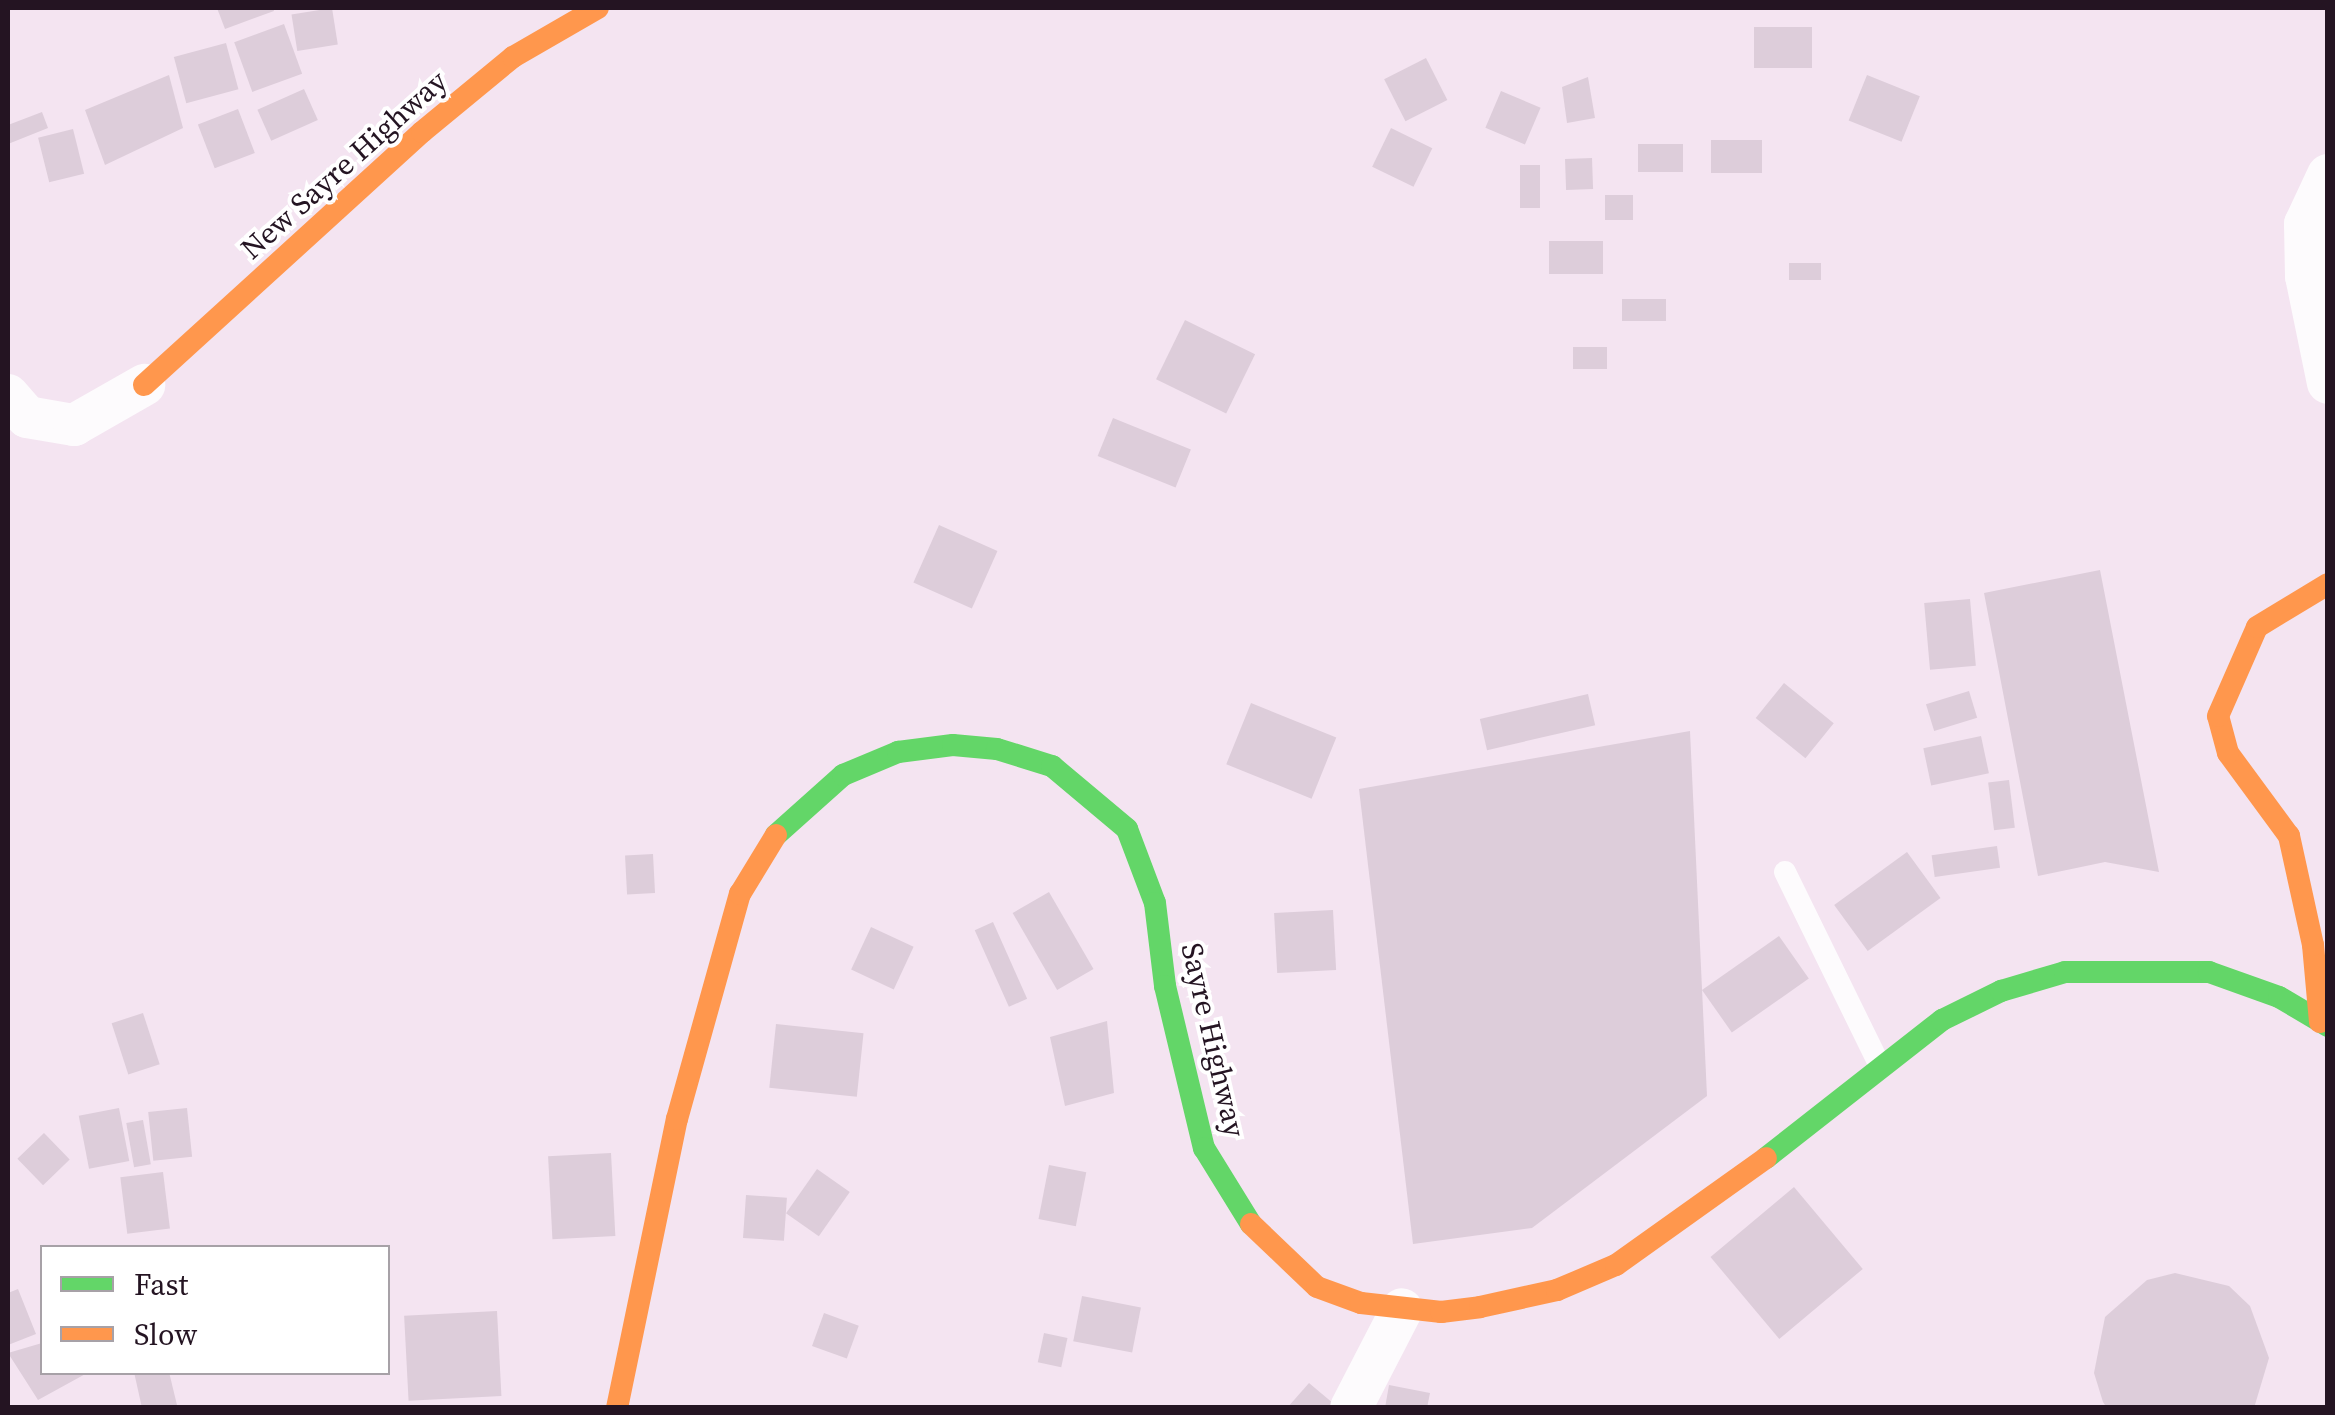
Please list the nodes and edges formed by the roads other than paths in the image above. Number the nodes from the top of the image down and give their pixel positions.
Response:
1 (598, 8) edge
2 (2328, 175) edge
3 (2328, 383) edge
4 (144, 385) joint
5 (8, 395) edge
6 (2328, 584) edge
7 (1785, 872) dead end
8 (2324, 1024) edge
9 (1879, 1064) junction
10 (1402, 1310) junction
11 (617, 1408) edge
12 (1351, 1408) edge

1 - 4 main road, New Sayre Highway
2 - 3 street
4 - 5 street
6 - 8 main road
7 - 9 lane
8 - 9 main road, Sayre Highway
9 - 10 main road, Sayre Highway
10 - 11 main road, Sayre Highway
10 - 12 street

